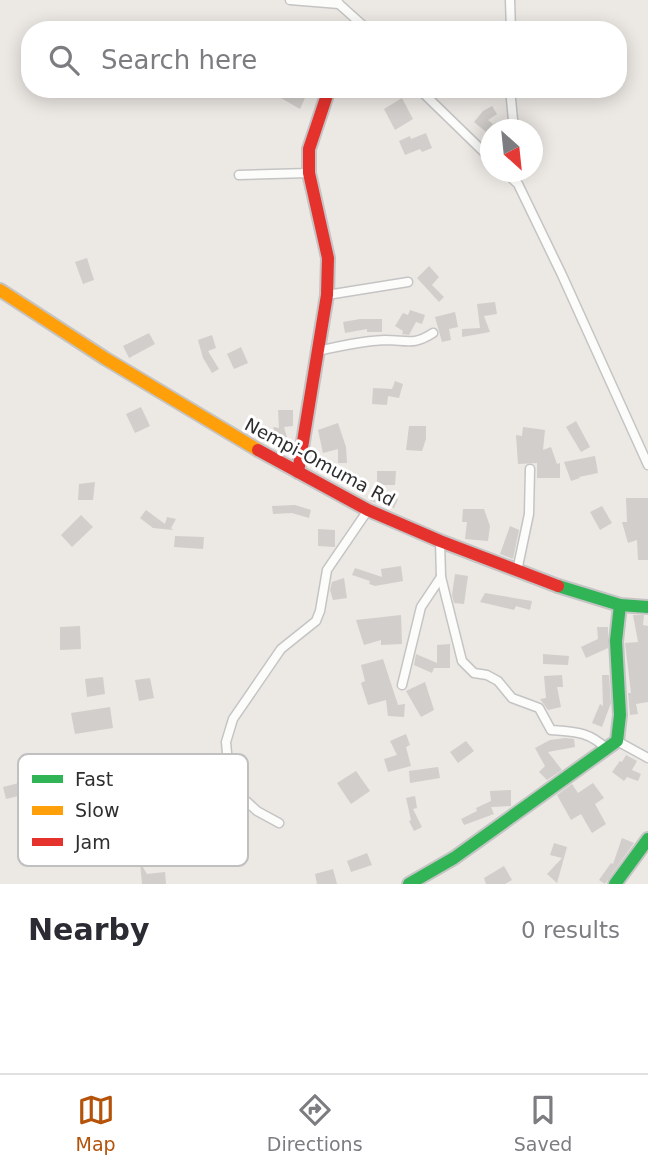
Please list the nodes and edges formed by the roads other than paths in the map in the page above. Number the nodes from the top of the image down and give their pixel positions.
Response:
1 (290, 0) edge
2 (510, 0) edge
3 (338, 2) edge
4 (357, 21) edge
5 (511, 21) edge
6 (327, 98) edge
7 (428, 98) edge
8 (511, 98) edge
9 (513, 119) edge
10 (480, 147) edge
11 (309, 173) junction
12 (239, 175) dead end
13 (518, 184) edge
14 (408, 282) dead end
15 (0, 290) edge
16 (327, 295) junction
17 (433, 333) dead end
18 (318, 351) junction
19 (648, 465) edge
20 (530, 470) dead end
21 (298, 472) junction
22 (368, 510) junction
23 (440, 541) junction
24 (517, 571) junction
25 (441, 577) junction
26 (620, 605) junction
27 (648, 607) edge
28 (402, 685) dead end
29 (612, 745) junction
30 (227, 754) edge
31 (648, 758) edge
32 (248, 803) edge
33 (279, 823) dead end
34 (648, 839) edge
35 (409, 884) edge
36 (615, 884) edge

1 - 3 street
2 - 5 street
3 - 4 street
6 - 11 street
7 - 10 street
8 - 9 street
11 - 12 street
11 - 16 street
13 - 19 street
14 - 16 street
15 - 21 street, Nempi-Omuma Rd
16 - 18 street
17 - 18 street
18 - 21 street
20 - 24 street
21 - 22 street, Nempi-Omuma Rd
22 - 23 street, Nempi-Omuma Rd
22 - 30 street
23 - 24 street, Nempi-Omuma Rd
23 - 25 street
24 - 26 street, Nempi-Omuma Rd
25 - 28 street
25 - 29 street
26 - 27 street, Nempi-Omuma Rd
26 - 29 street
29 - 31 street
29 - 35 street
32 - 33 street
34 - 36 street

